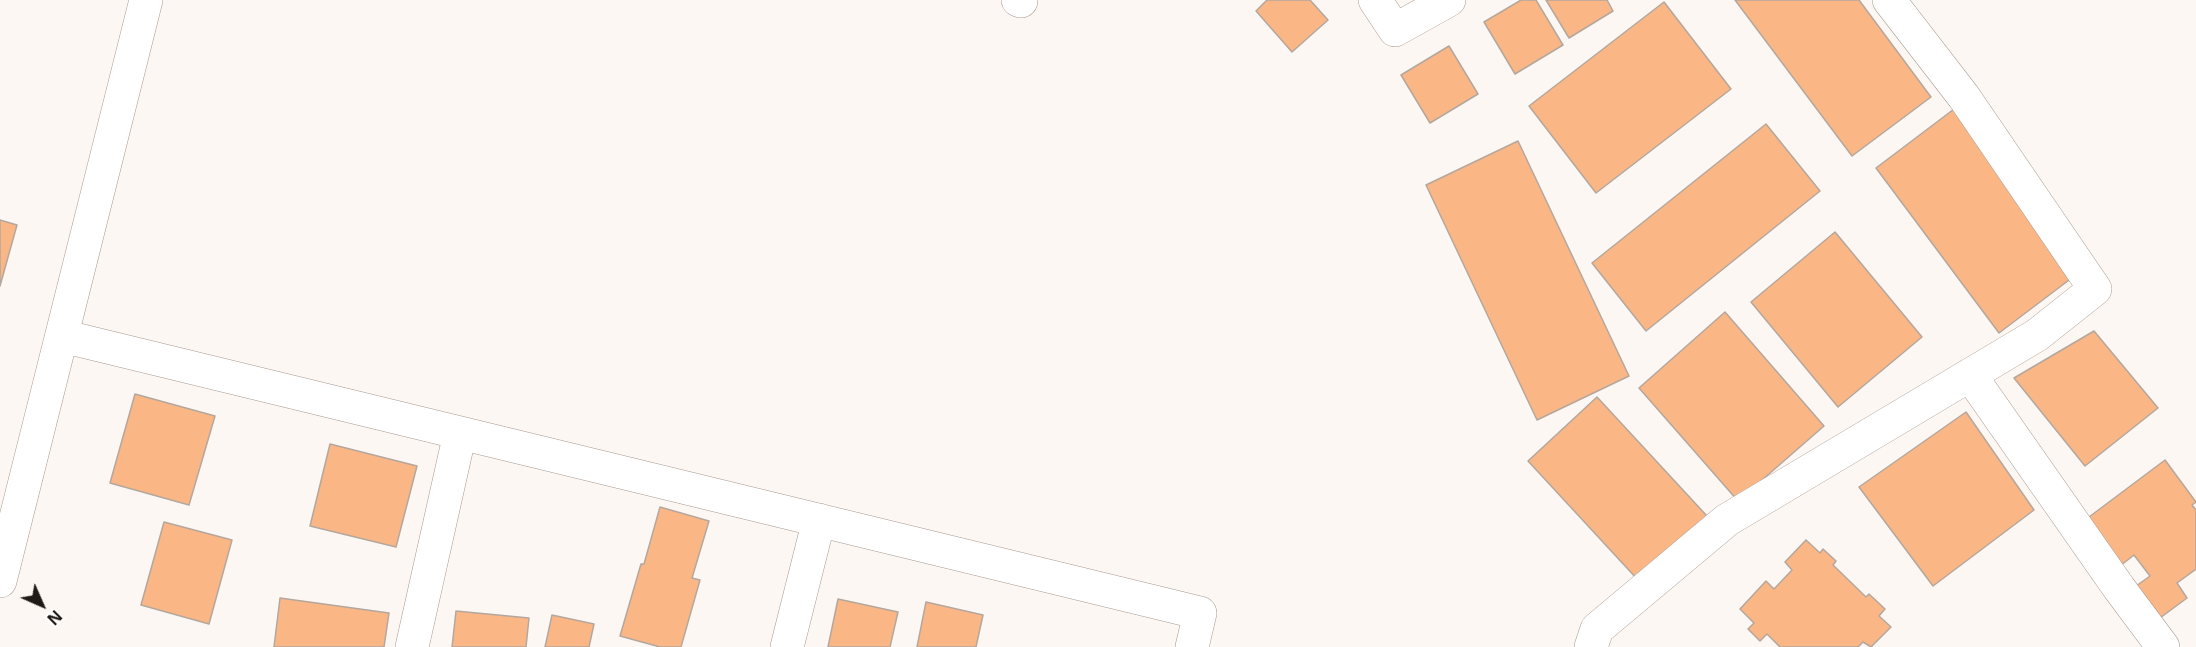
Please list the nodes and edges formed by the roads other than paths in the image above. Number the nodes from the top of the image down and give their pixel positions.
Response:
1 (146, 0) edge
2 (1375, 0) edge
3 (1449, 0) edge
4 (1889, 0) edge
5 (62, 336) junction
6 (1970, 375) junction
7 (460, 433) junction
8 (819, 520) junction
9 (0, 581) edge
10 (1601, 641) edge
11 (412, 647) edge
12 (787, 647) edge
13 (1192, 647) edge
14 (2163, 647) edge

1 - 5 street
2 - 3 street
4 - 6 street
5 - 7 street
5 - 9 street
6 - 10 street
6 - 14 street
7 - 8 street
7 - 11 street
8 - 12 street
8 - 13 street

